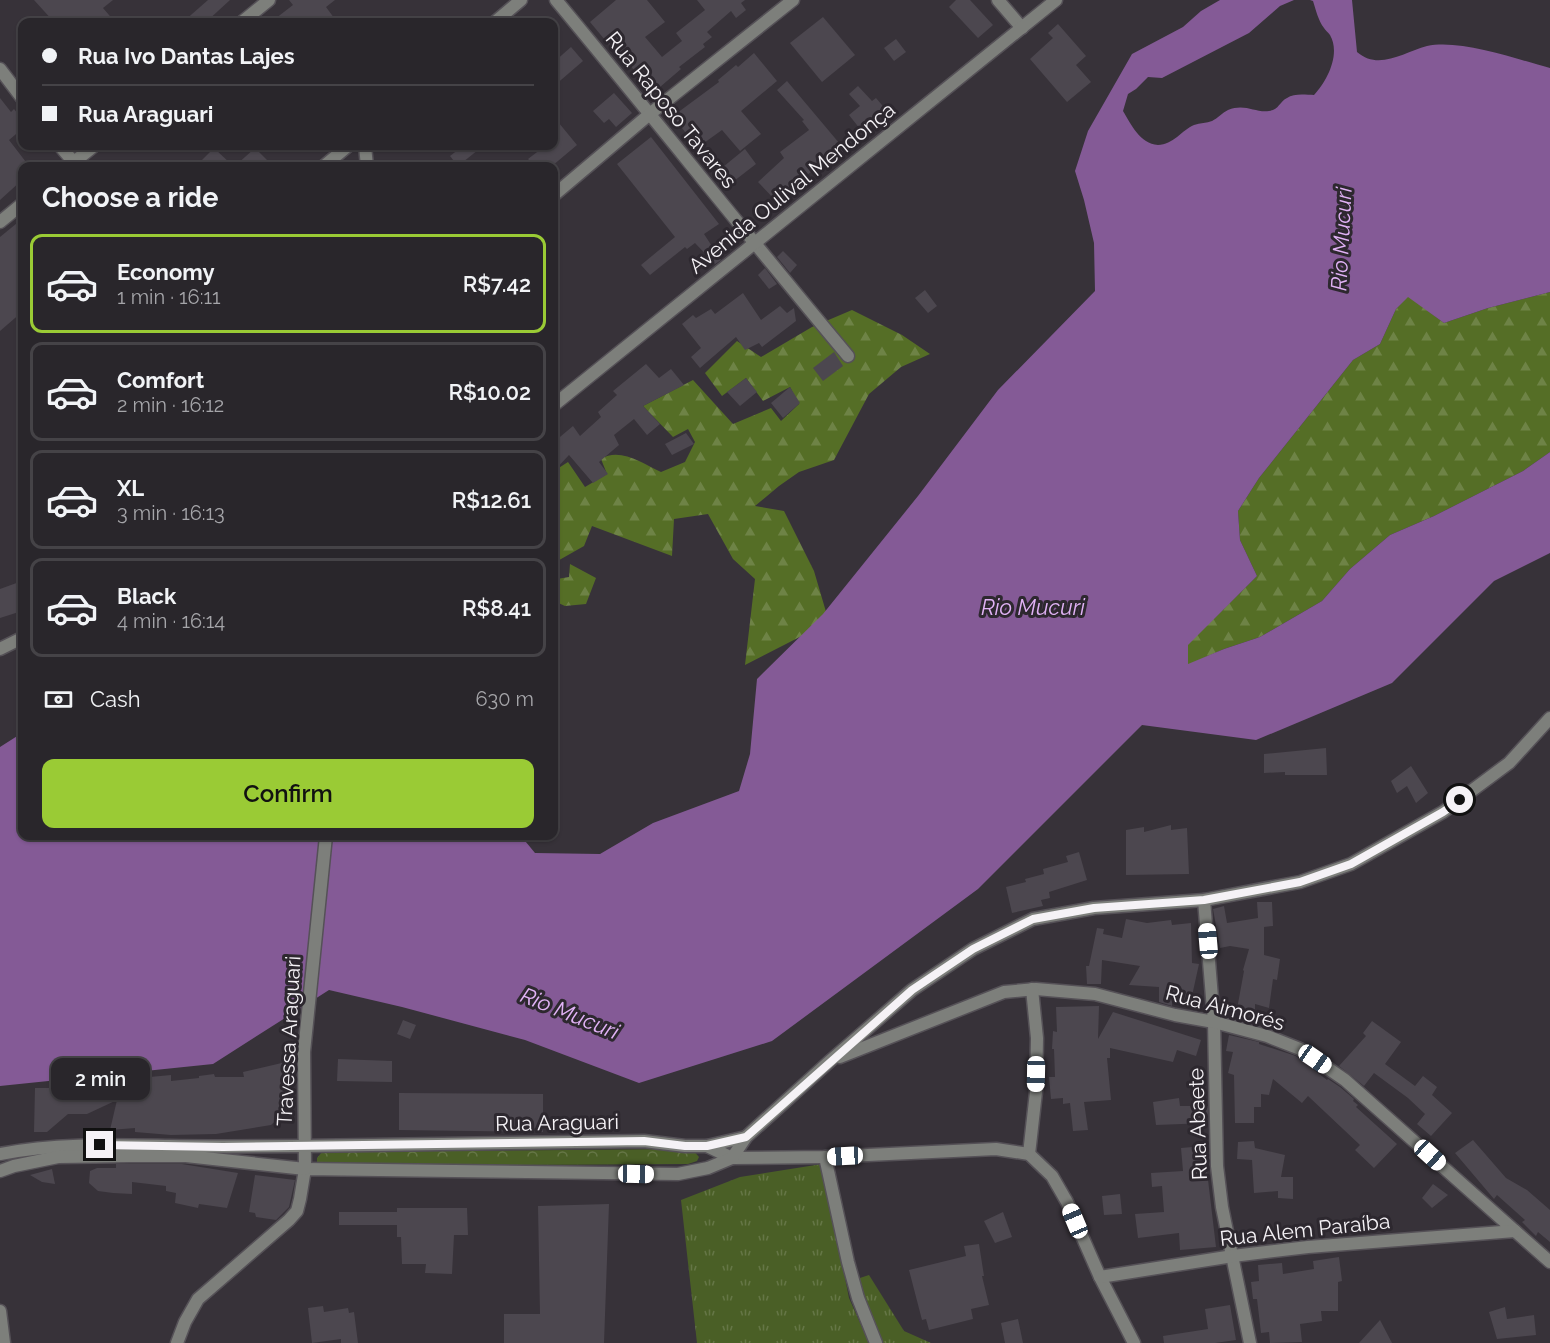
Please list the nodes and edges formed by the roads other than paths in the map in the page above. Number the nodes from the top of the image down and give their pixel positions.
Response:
1 (269, 0) edge
2 (521, 0) edge
3 (556, 0) edge
4 (793, 0) edge
5 (998, 0) edge
6 (1056, 0) edge
7 (247, 18) edge
8 (500, 18) edge
9 (1022, 28) junction
10 (0, 69) edge
11 (18, 93) edge
12 (651, 113) junction
13 (90, 150) edge
14 (343, 150) edge
15 (76, 162) edge
16 (329, 162) edge
17 (558, 192) edge
18 (18, 207) edge
19 (0, 222) edge
20 (754, 244) junction
21 (848, 356) dead end
22 (558, 402) edge
23 (18, 640) edge
24 (0, 650) edge
25 (1550, 718) edge
26 (326, 840) edge
27 (1204, 900) junction
28 (1032, 989) junction
29 (1214, 1022) junction
30 (830, 1061) junction
31 (746, 1137) junction
32 (303, 1146) junction
33 (707, 1146) junction
34 (60, 1152) junction
35 (0, 1154) edge
36 (1029, 1154) junction
37 (825, 1157) junction
38 (732, 1158) junction
39 (304, 1169) junction
40 (0, 1171) edge
41 (1515, 1231) junction
42 (1233, 1256) junction
43 (1549, 1261) edge
44 (1550, 1275) edge
45 (1100, 1277) junction
46 (0, 1311) edge
47 (4, 1343) edge
48 (177, 1343) edge
49 (876, 1343) edge
50 (1134, 1343) edge
51 (1250, 1343) edge

1 - 7 street
2 - 8 street
3 - 12 street, Rua Raposo Tavares
4 - 12 street
5 - 9 street
6 - 9 street, Avenida Oulival Mendonça
9 - 20 street, Avenida Oulival Mendonça
10 - 11 street
12 - 17 street
12 - 20 street, Rua Raposo Tavares
13 - 15 street
14 - 16 street
18 - 19 street
20 - 21 street, Rua Raposo Tavares
20 - 22 street, Avenida Oulival Mendonça
23 - 24 street
25 - 27 street
26 - 32 street, Travessa Araguari
27 - 29 street, Rua Abaete
27 - 30 street
28 - 29 street, Rua Aimorés
28 - 30 street, Rua Aimorés
28 - 36 street
29 - 41 street, Rua Aimorés
29 - 42 street, Rua Abaete
30 - 31 street
31 - 33 street, Rua Araguari
31 - 38 street
32 - 33 street, Rua Araguari
32 - 34 street, Rua Araguari
32 - 39 street, Travessa Araguari
33 - 38 street
34 - 35 street
34 - 39 street
34 - 40 street
36 - 37 street
36 - 45 street
37 - 38 street
37 - 49 street
38 - 39 street
39 - 48 street, Travessa Araguari
41 - 42 street, Rua Alem Paraíba
41 - 43 street, Rua Aimorés
42 - 45 street, Rua Alem Paraíba
42 - 51 street, Rua Abaete
43 - 44 street, Rua Aimorés
45 - 50 street
46 - 47 street

